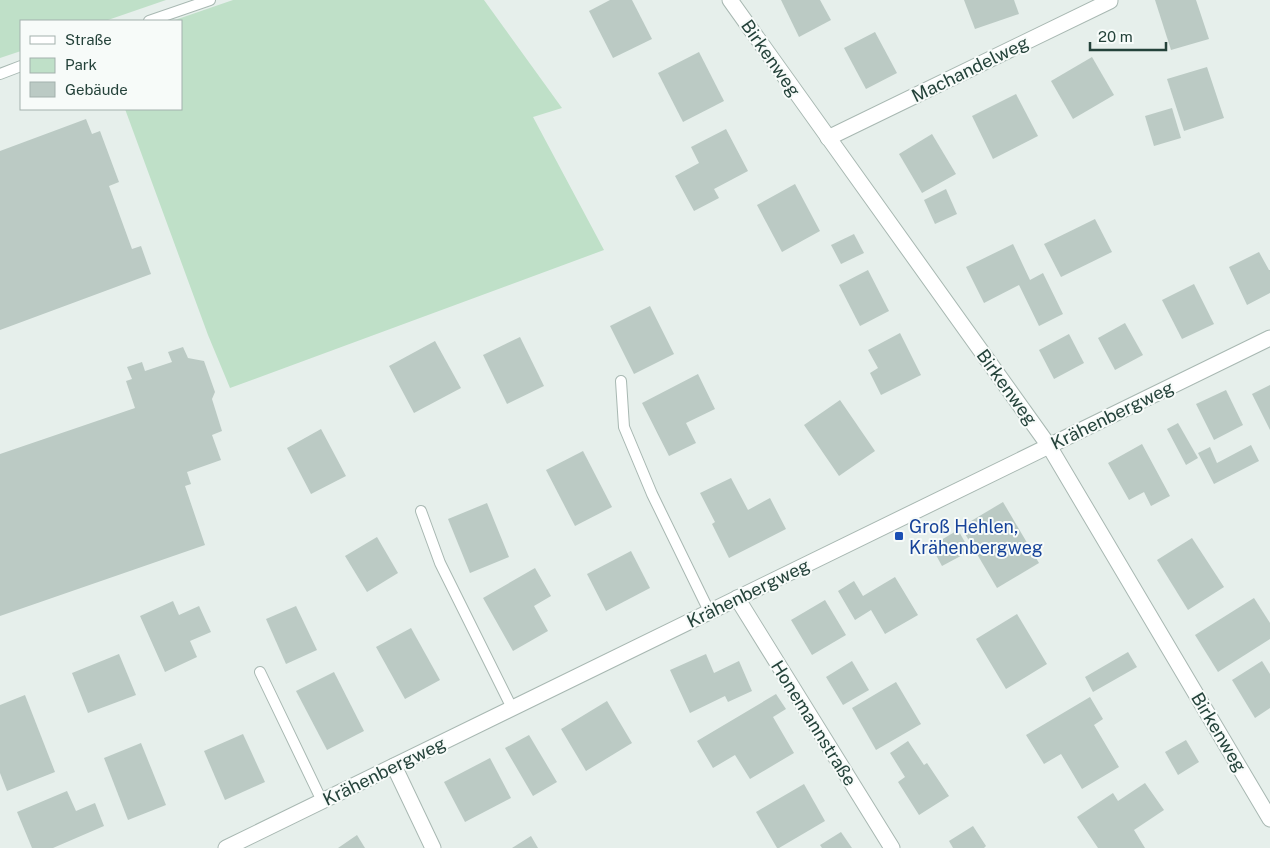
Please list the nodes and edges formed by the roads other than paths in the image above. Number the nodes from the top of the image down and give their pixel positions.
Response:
1 (210, 0) edge
2 (730, 0) edge
3 (1110, 0) edge
4 (152, 20) edge
5 (20, 66) edge
6 (0, 74) edge
7 (828, 138) junction
8 (1270, 338) edge
9 (622, 381) dead end
10 (1049, 446) junction
11 (421, 511) dead end
12 (737, 598) junction
13 (710, 612) junction
14 (260, 672) dead end
15 (512, 708) junction
16 (394, 766) junction
17 (322, 801) junction
18 (1270, 819) edge
19 (226, 848) edge
20 (433, 848) edge
21 (892, 848) edge

1 - 4 lane
2 - 7 street, Birkenweg
3 - 7 street, Machandelweg
5 - 6 lane
7 - 10 street, Birkenweg
8 - 10 street, Krähenbergweg
9 - 13 lane
10 - 12 street, Krähenbergweg
10 - 18 street, Birkenweg
11 - 15 lane
12 - 13 street, Krähenbergweg
12 - 21 street, Honemannstraße
13 - 15 street, Krähenbergweg
14 - 17 lane
15 - 16 street, Krähenbergweg
16 - 17 street, Krähenbergweg
16 - 20 street
17 - 19 street, Krähenbergweg

